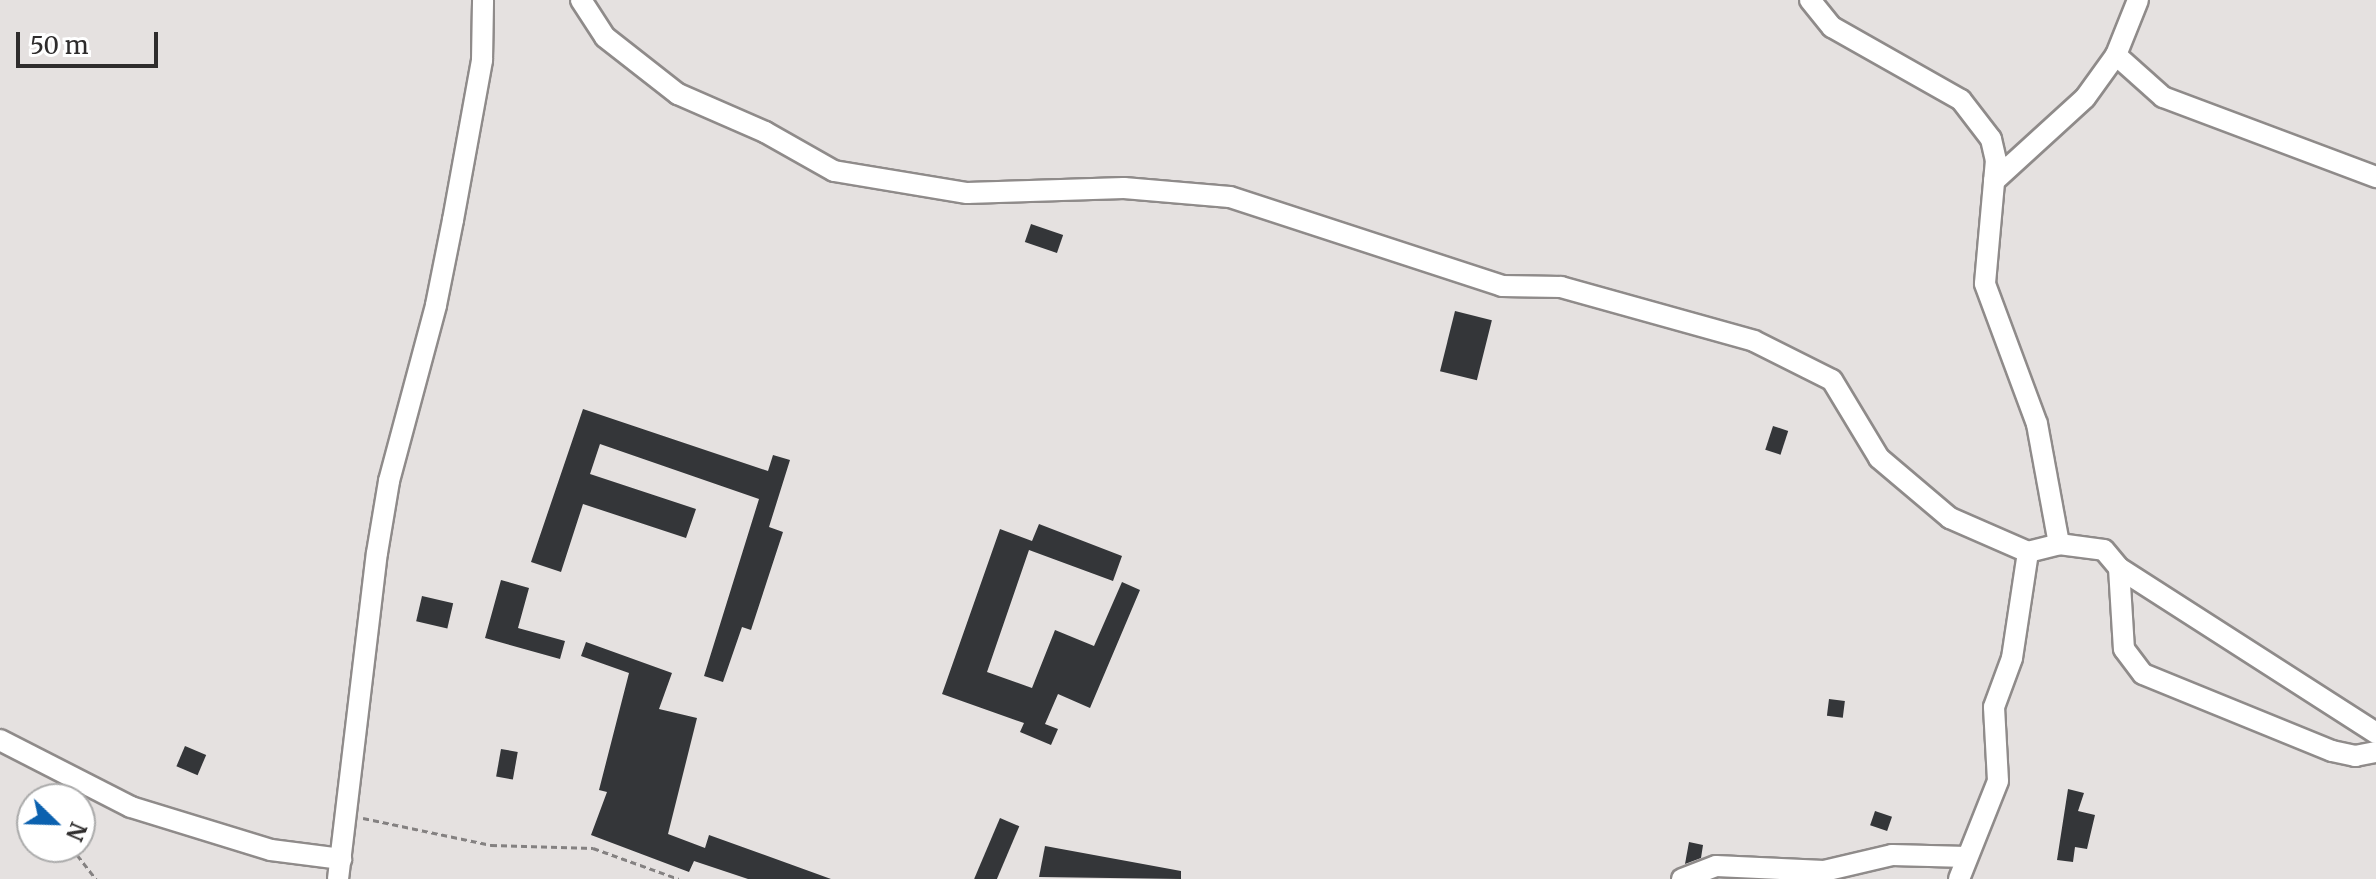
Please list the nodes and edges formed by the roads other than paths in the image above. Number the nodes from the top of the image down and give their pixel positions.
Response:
1 (483, 0) edge
2 (581, 0) edge
3 (1810, 0) edge
4 (2138, 0) edge
5 (2116, 55) junction
6 (2376, 177) edge
7 (1994, 181) junction
8 (2059, 544) junction
9 (2028, 552) junction
10 (2119, 568) junction
11 (2376, 733) edge
12 (0, 740) edge
13 (2376, 752) edge
14 (1967, 857) junction
15 (340, 869) edge
16 (1682, 879) edge
17 (1959, 879) edge

1 - 15 street
2 - 9 street
3 - 7 street
4 - 5 street
5 - 6 street
5 - 7 street
7 - 8 street
8 - 9 street
8 - 10 street
9 - 14 street
10 - 11 street
10 - 13 street
12 - 15 street
14 - 16 street
14 - 17 street

